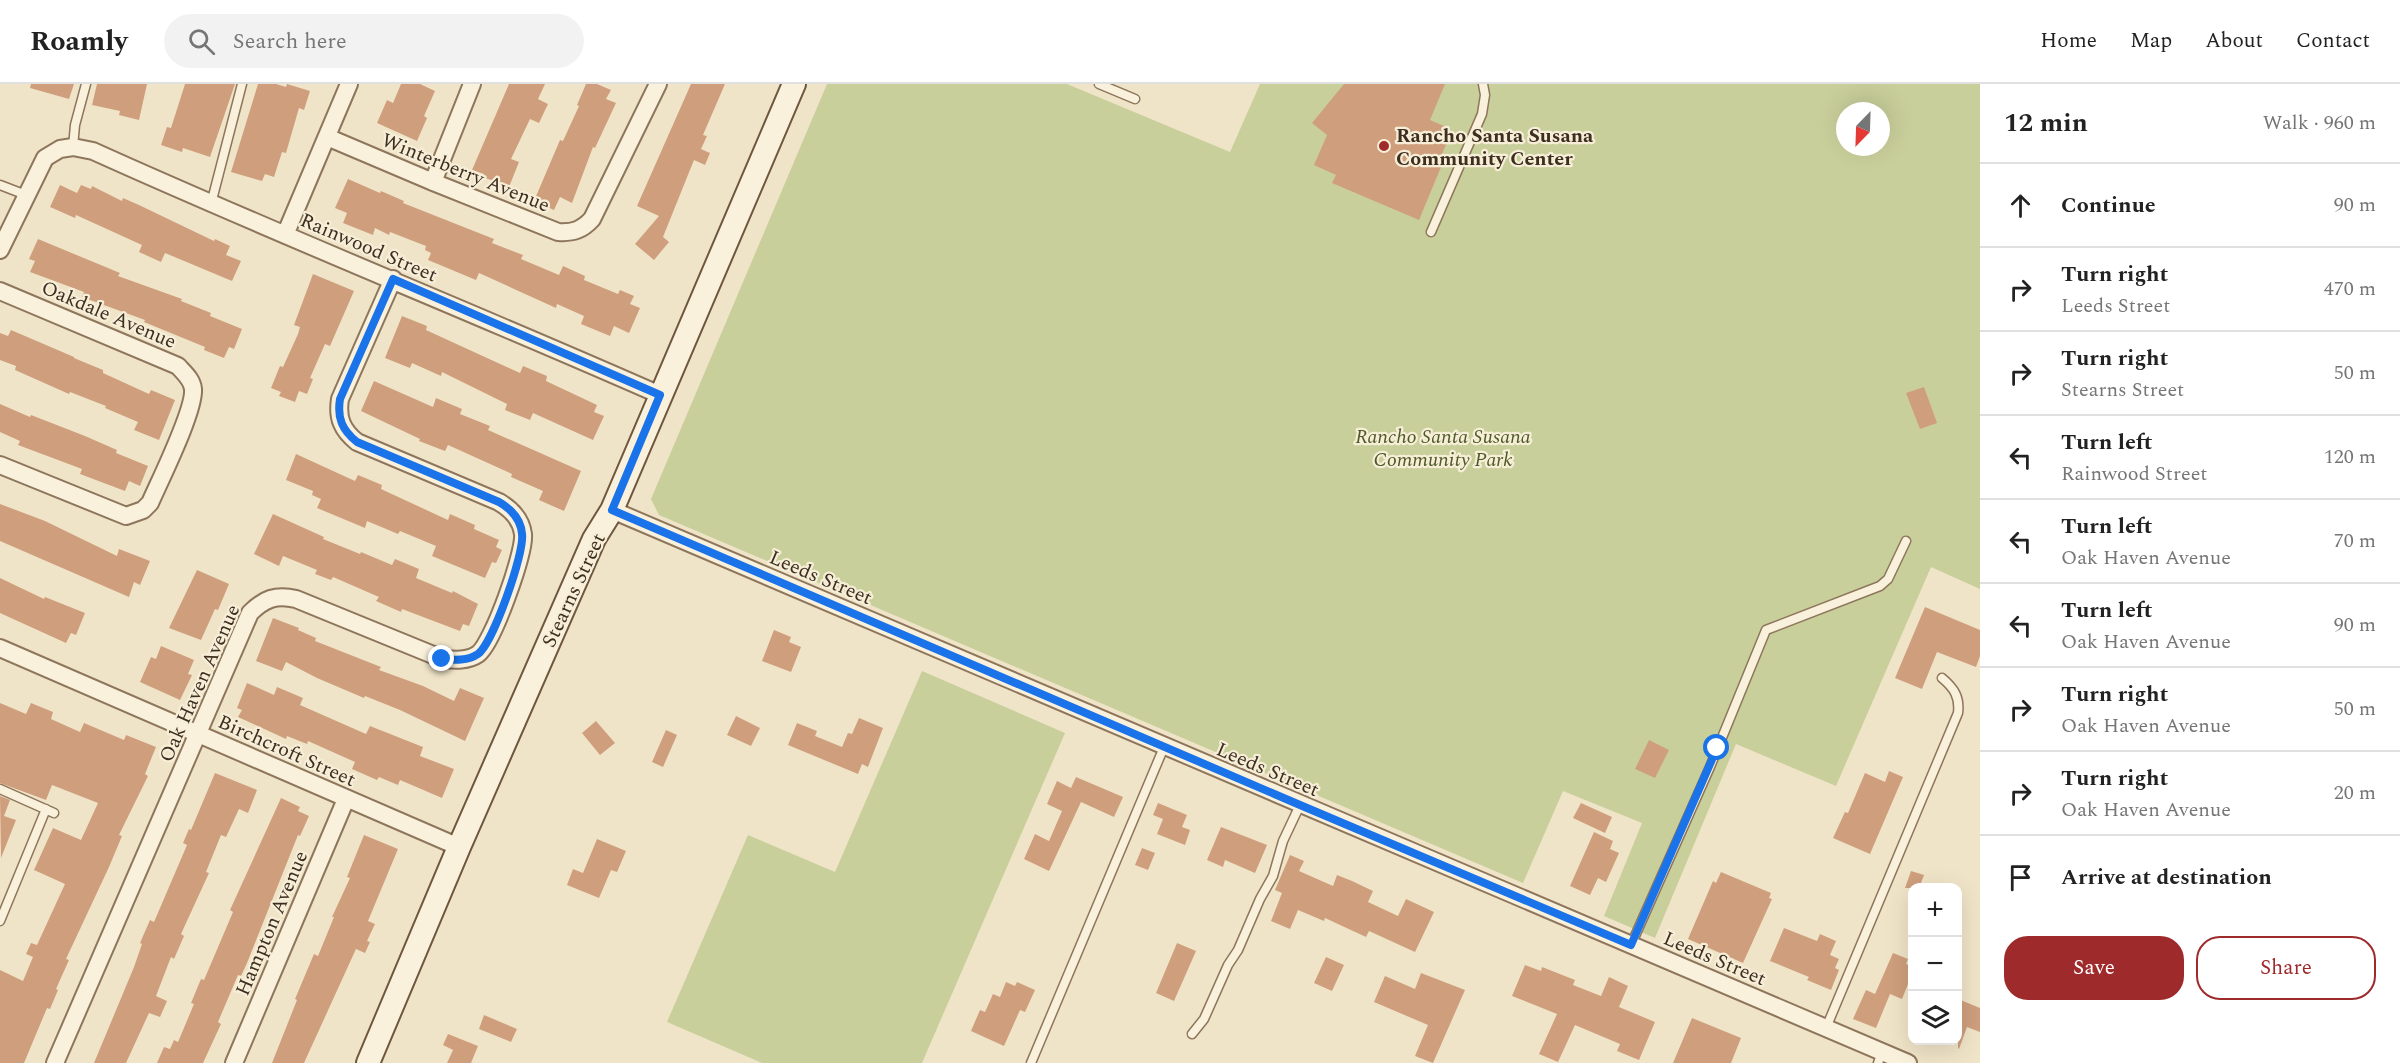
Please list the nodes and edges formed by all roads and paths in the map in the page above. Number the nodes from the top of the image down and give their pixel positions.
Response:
1 (86, 84) edge
2 (242, 84) edge
3 (349, 84) edge
4 (471, 84) edge
5 (658, 84) edge
6 (794, 84) edge
7 (1099, 84) edge
8 (1483, 84) edge
9 (1135, 99) dead end
10 (327, 137) junction
11 (67, 148) junction
12 (433, 182) junction
13 (0, 185) edge
14 (26, 195) junction
15 (211, 204) junction
16 (1431, 232) dead end
17 (285, 235) junction
18 (0, 250) edge
19 (393, 279) junction
20 (0, 291) edge
21 (660, 395) junction
22 (0, 465) edge
23 (612, 510) junction
24 (1906, 541) dead end
25 (0, 648) edge
26 (1942, 678) dead end
27 (198, 734) junction
28 (1164, 747) junction
29 (0, 789) edge
30 (346, 799) junction
31 (1300, 805) junction
32 (459, 848) junction
33 (0, 921) edge
34 (1631, 945) junction
35 (1826, 1028) junction
36 (1192, 1035) dead end
37 (1880, 1057) edge
38 (55, 1063) edge
39 (234, 1063) edge
40 (368, 1063) edge
41 (1031, 1063) edge
42 (1908, 1063) edge

1 - 11 lane
2 - 15 lane
3 - 10 street
4 - 12 street
5 - 12 street, Winterberry Avenue
6 - 21 main road, Stearns Street
7 - 9 lane
8 - 16 lane
10 - 12 street, Winterberry Avenue
10 - 17 street
11 - 14 street
11 - 15 street, Rainwood Street
13 - 14 lane
14 - 18 street
15 - 17 street, Rainwood Street
17 - 19 street, Rainwood Street
19 - 21 street, Rainwood Street
19 - 27 street, Oak Haven Avenue
20 - 22 street, Oakdale Avenue
21 - 23 main road, Stearns Street
23 - 28 street, Leeds Street
23 - 32 main road, Stearns Street
24 - 34 lane
25 - 27 street, Birchcroft Street
26 - 35 lane
27 - 30 street, Birchcroft Street
27 - 38 street, Oak Haven Avenue
28 - 31 street, Leeds Street
28 - 41 lane
29 - 33 lane
30 - 32 street, Birchcroft Street
30 - 39 street, Hampton Avenue
31 - 34 street, Leeds Street
31 - 36 lane
32 - 40 main road, Stearns Street
34 - 35 street, Leeds Street
35 - 37 street, Leeds Street
37 - 42 street, Leeds Street

